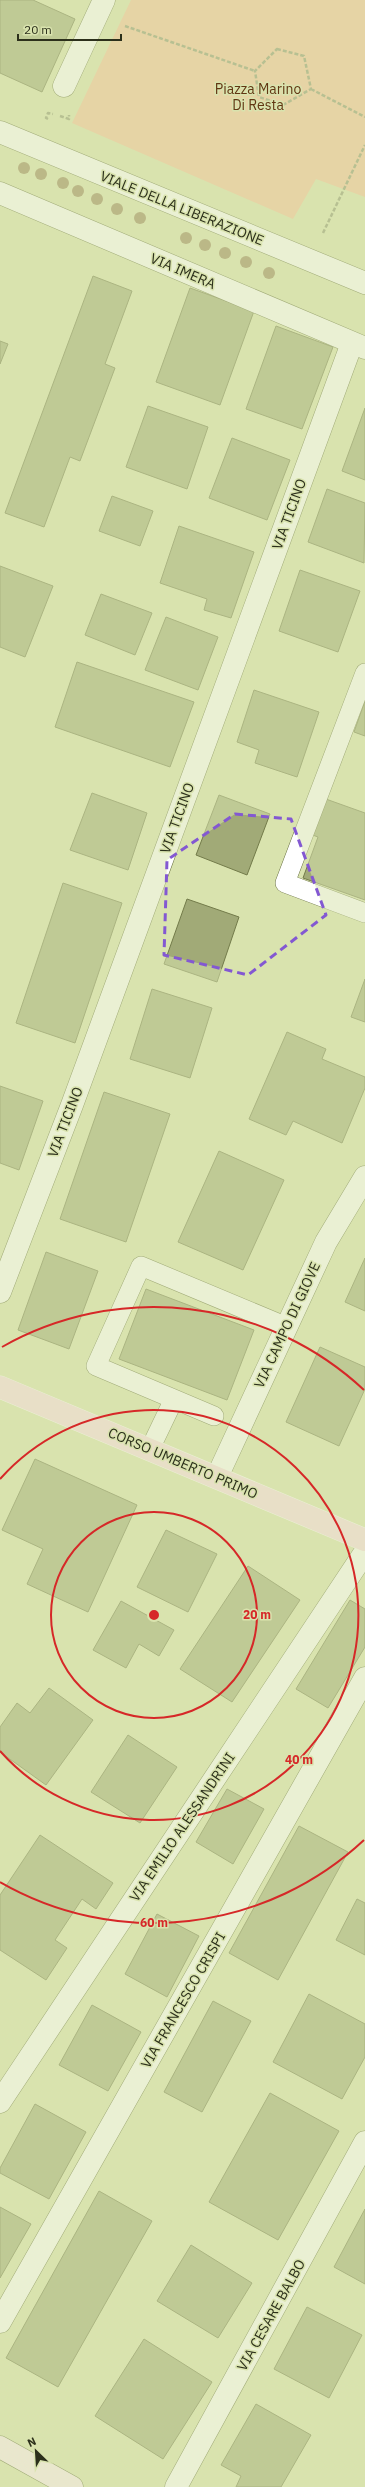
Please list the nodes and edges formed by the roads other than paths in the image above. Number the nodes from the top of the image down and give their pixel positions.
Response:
1 (102, 6) edge
2 (64, 86) dead end
3 (0, 132) edge
4 (0, 193) edge
5 (365, 283) edge
6 (359, 345) edge
7 (365, 673) edge
8 (365, 913) edge
9 (365, 1177) edge
10 (0, 1292) edge
11 (286, 1327) junction
12 (0, 1387) edge
13 (174, 1399) junction
14 (214, 1416) dead end
15 (150, 1449) junction
16 (217, 1477) junction
17 (365, 1540) edge
18 (365, 1552) edge
19 (365, 1678) edge
20 (0, 2102) edge
21 (365, 2142) edge
22 (0, 2322) edge
23 (0, 2447) edge
24 (72, 2487) edge
25 (176, 2487) edge

1 - 2 street
3 - 5 street, VIALE DELLA LIBERAZIONE
4 - 6 street, VIA IMERA
6 - 10 street, VIA TICINO
7 - 8 lane
9 - 11 street, VIA CAMPO DI GIOVE
11 - 13 lane
11 - 16 street, VIA CAMPO DI GIOVE
12 - 15 main road, CORSO UMBERTO PRIMO
13 - 14 lane
13 - 15 lane
15 - 16 main road, CORSO UMBERTO PRIMO
16 - 17 main road, CORSO UMBERTO PRIMO
18 - 20 street, VIA EMILIO ALESSANDRINI
19 - 22 street, VIA FRANCESCO CRISPI
21 - 25 street, VIA CESARE BALBO
23 - 24 street

